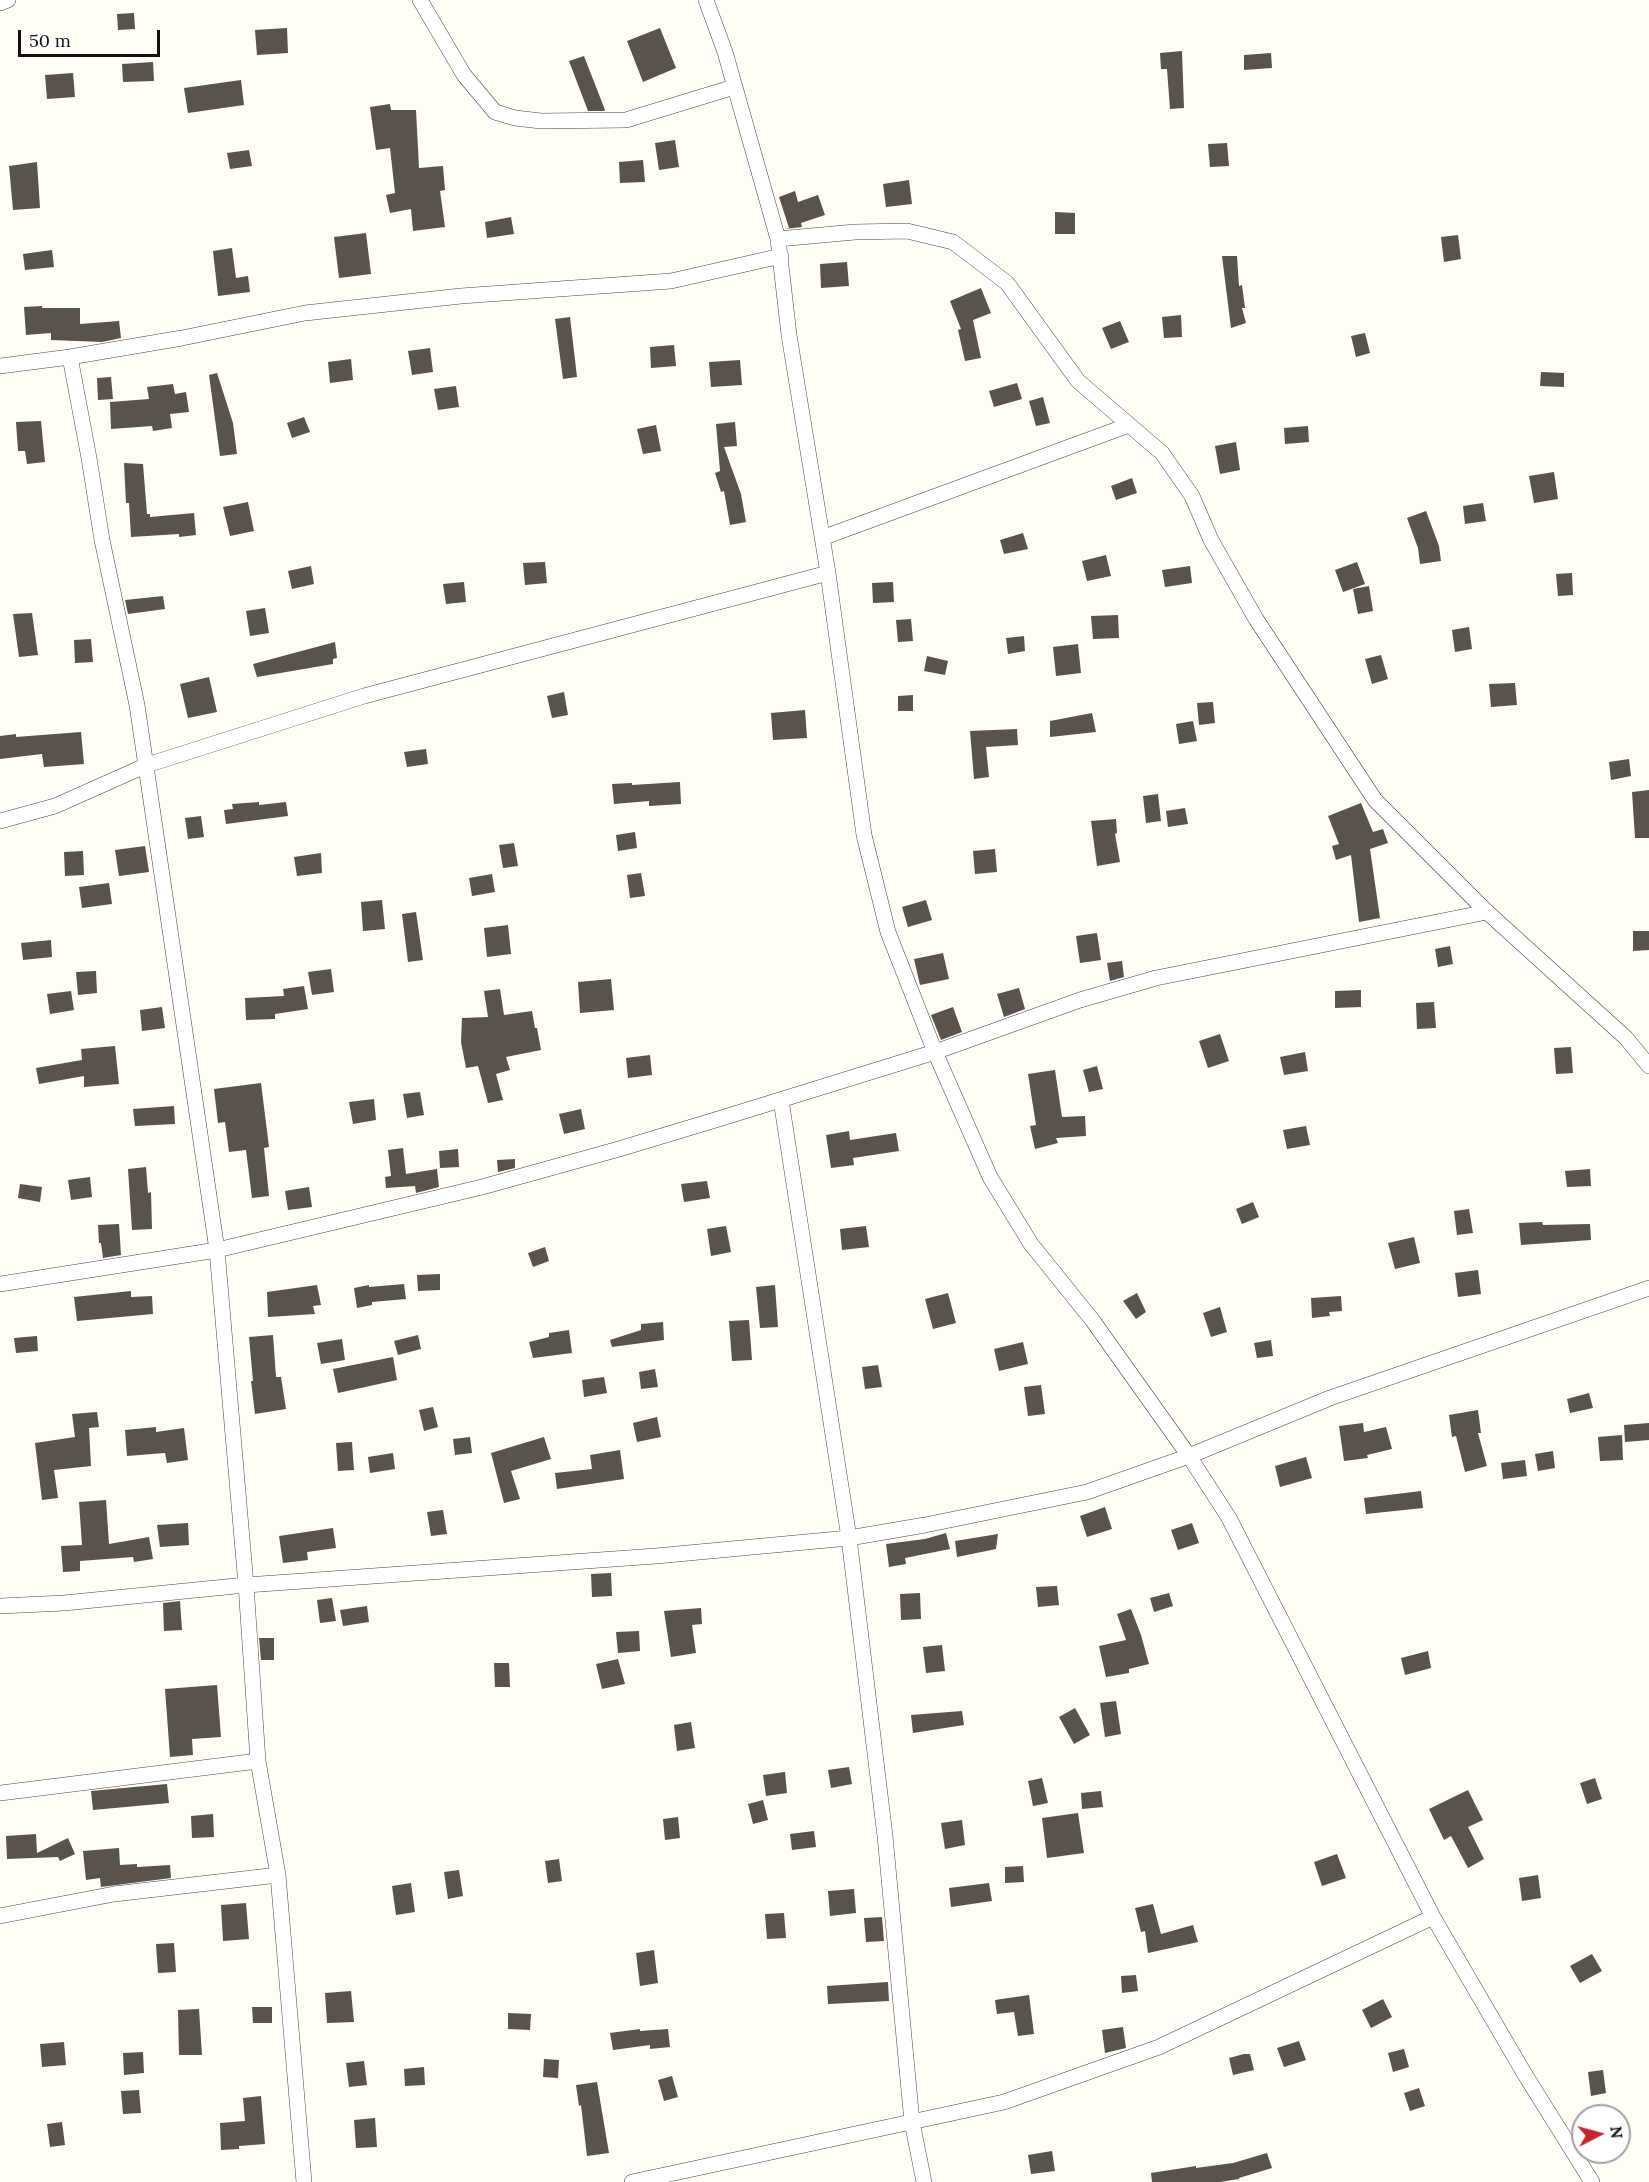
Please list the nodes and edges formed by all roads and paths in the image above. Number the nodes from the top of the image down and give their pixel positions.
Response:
1 (8, 0) edge
2 (420, 0) edge
3 (706, 0) edge
4 (0, 3) edge
5 (734, 87) junction
6 (778, 238) junction
7 (781, 256) junction
8 (70, 357) junction
9 (0, 366) edge
10 (1129, 425) junction
11 (822, 538) junction
12 (828, 573) junction
13 (147, 765) junction
14 (0, 821) edge
15 (1487, 912) junction
16 (935, 1052) junction
17 (1649, 1066) edge
18 (781, 1100) junction
19 (217, 1250) junction
20 (0, 1284) edge
21 (1649, 1288) edge
22 (1189, 1456) junction
23 (849, 1538) junction
24 (246, 1585) junction
25 (0, 1606) edge
26 (258, 1761) junction
27 (0, 1793) edge
28 (278, 1875) junction
29 (0, 1916) edge
30 (1433, 1917) junction
31 (912, 2122) junction
32 (304, 2182) edge
33 (632, 2182) edge
34 (924, 2182) edge
35 (1592, 2182) edge

1 - 4 street
2 - 5 street
3 - 5 street
5 - 6 street
6 - 7 street
6 - 10 street
7 - 8 street
7 - 11 street
8 - 9 street
8 - 13 street
10 - 11 street
10 - 15 street
11 - 12 street
12 - 13 street
12 - 16 street
13 - 14 street
13 - 19 street
15 - 16 street
15 - 17 street
16 - 18 street
16 - 22 street
18 - 19 street
18 - 23 street
19 - 20 street
19 - 24 street
21 - 22 street
22 - 23 street
22 - 30 street
23 - 24 street
23 - 31 street
24 - 25 street
24 - 26 street
26 - 27 street
26 - 28 street
28 - 29 street
28 - 32 street
30 - 31 street
30 - 35 street
31 - 33 street
31 - 34 street

